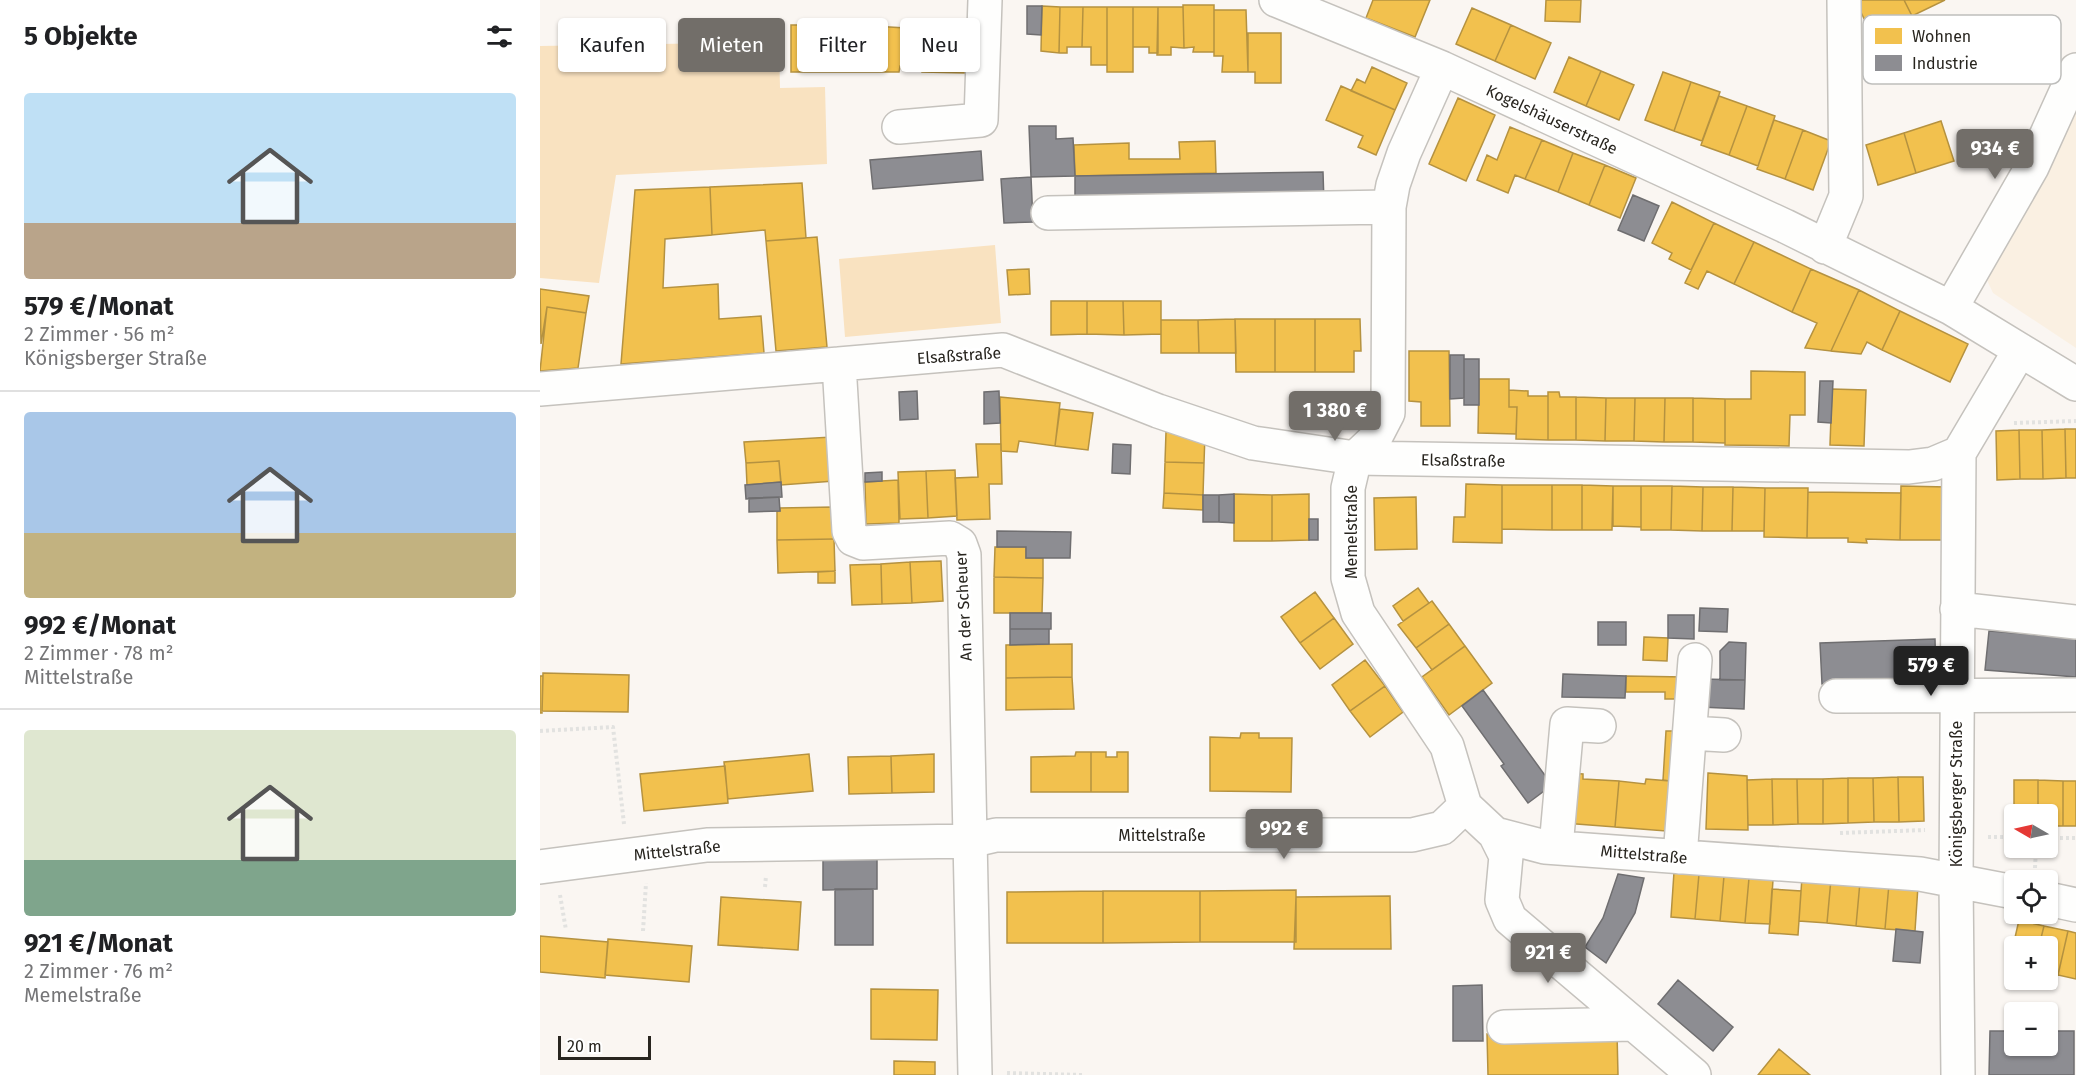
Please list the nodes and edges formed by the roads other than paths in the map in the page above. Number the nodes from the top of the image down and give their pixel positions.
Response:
1 (985, 0) edge
2 (1276, 0) edge
3 (1844, 0) edge
4 (1442, 68) junction
5 (2076, 70) edge
6 (899, 127) dead end
7 (1389, 207) junction
8 (1048, 213) dead end
9 (1825, 247) junction
10 (1951, 308) junction
11 (2020, 350) junction
12 (839, 364) junction
13 (2076, 384) edge
14 (540, 389) edge
15 (1959, 453) junction
16 (1355, 458) junction
17 (1957, 609) junction
18 (2076, 622) edge
19 (1695, 660) dead end
20 (1957, 695) junction
21 (2076, 695) edge
22 (1836, 696) dead end
23 (1599, 726) dead end
24 (1690, 733) junction
25 (1724, 735) dead end
26 (1465, 807) junction
27 (1495, 834) junction
28 (970, 841) junction
29 (1556, 847) junction
30 (1680, 857) junction
31 (540, 867) edge
32 (1956, 880) junction
33 (2004, 884) edge
34 (2058, 898) edge
35 (2076, 905) edge
36 (1633, 1024) junction
37 (1504, 1027) dead end
38 (975, 1074) edge
39 (1695, 1075) edge
40 (1958, 1075) edge

1 - 6 street
2 - 4 street, Kogelshäuserstraße
3 - 9 street
4 - 7 street
4 - 9 street, Kogelshäuserstraße
5 - 10 street
7 - 8 street
7 - 16 street
9 - 10 street, Kogelshäuserstraße
10 - 11 street, Kogelshäuserstraße
11 - 13 street, Kogelshäuserstraße
11 - 15 street, Königsberger Straße
12 - 14 street
12 - 16 street, Elsaßstraße
12 - 28 street, An der Scheuer
15 - 16 street, Elsaßstraße
15 - 17 street, Königsberger Straße
16 - 26 street, Memelstraße
17 - 18 street
17 - 20 street, Königsberger Straße
19 - 24 street
20 - 21 street
20 - 22 street
20 - 32 street, Königsberger Straße
23 - 29 street
24 - 25 street
24 - 30 street
26 - 27 street, Mittelstraße
26 - 28 street, Mittelstraße
27 - 29 street, Mittelstraße
27 - 36 street
28 - 31 street, Mittelstraße
28 - 38 street, An der Scheuer
29 - 30 street, Mittelstraße
30 - 32 street, Mittelstraße
32 - 33 street, Mittelstraße
32 - 40 street, Königsberger Straße
34 - 35 street, Mittelstraße
36 - 37 street
36 - 39 street

